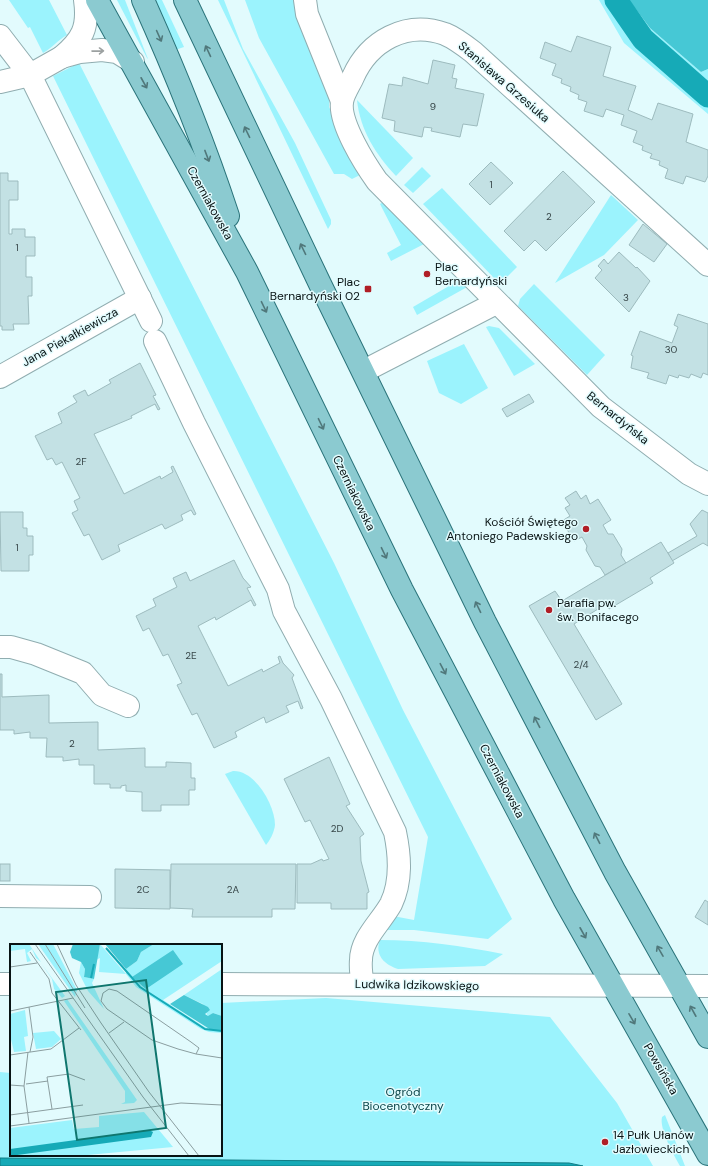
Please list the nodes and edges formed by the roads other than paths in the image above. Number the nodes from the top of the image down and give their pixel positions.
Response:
1 (85, 0) edge
2 (97, 0) edge
3 (143, 0) edge
4 (185, 0) edge
5 (305, 0) edge
6 (0, 36) edge
7 (62, 57) junction
8 (132, 62) junction
9 (30, 75) junction
10 (0, 82) edge
11 (342, 101) junction
12 (708, 265) edge
13 (247, 272) junction
14 (140, 298) junction
15 (496, 303) junction
16 (364, 371) junction
17 (0, 377) edge
18 (708, 484) edge
19 (0, 647) edge
20 (128, 706) dead end
21 (0, 896) edge
22 (90, 897) dead end
23 (222, 984) edge
24 (362, 984) junction
25 (612, 985) junction
26 (679, 985) junction
27 (708, 986) edge
28 (708, 1037) edge
29 (708, 1154) edge

1 - 7 street
2 - 8 main road, Czerniakowska
3 -> 13 main road
16 -> 4 main road
5 - 11 street
6 - 9 street
7 -> 8 street
7 - 9 street
8 -> 13 main road, Czerniakowska
9 - 10 street
9 - 14 street
11 - 12 street, Stanisława Grzesiuka
11 - 15 street
13 -> 25 main road, Czerniakowska
14 - 17 street, Jana Piekałkiewicza
14 - 24 street
15 - 16 street
15 - 18 street, Bernardyńska
26 -> 16 main road
19 - 20 street
21 - 22 street
23 - 24 street, Ludwika Idzikowskiego
24 - 25 street, Ludwika Idzikowskiego
25 - 26 street, Ludwika Idzikowskiego
25 -> 29 main road, Powsińska
26 - 27 street, Ludwika Idzikowskiego
28 -> 26 main road

